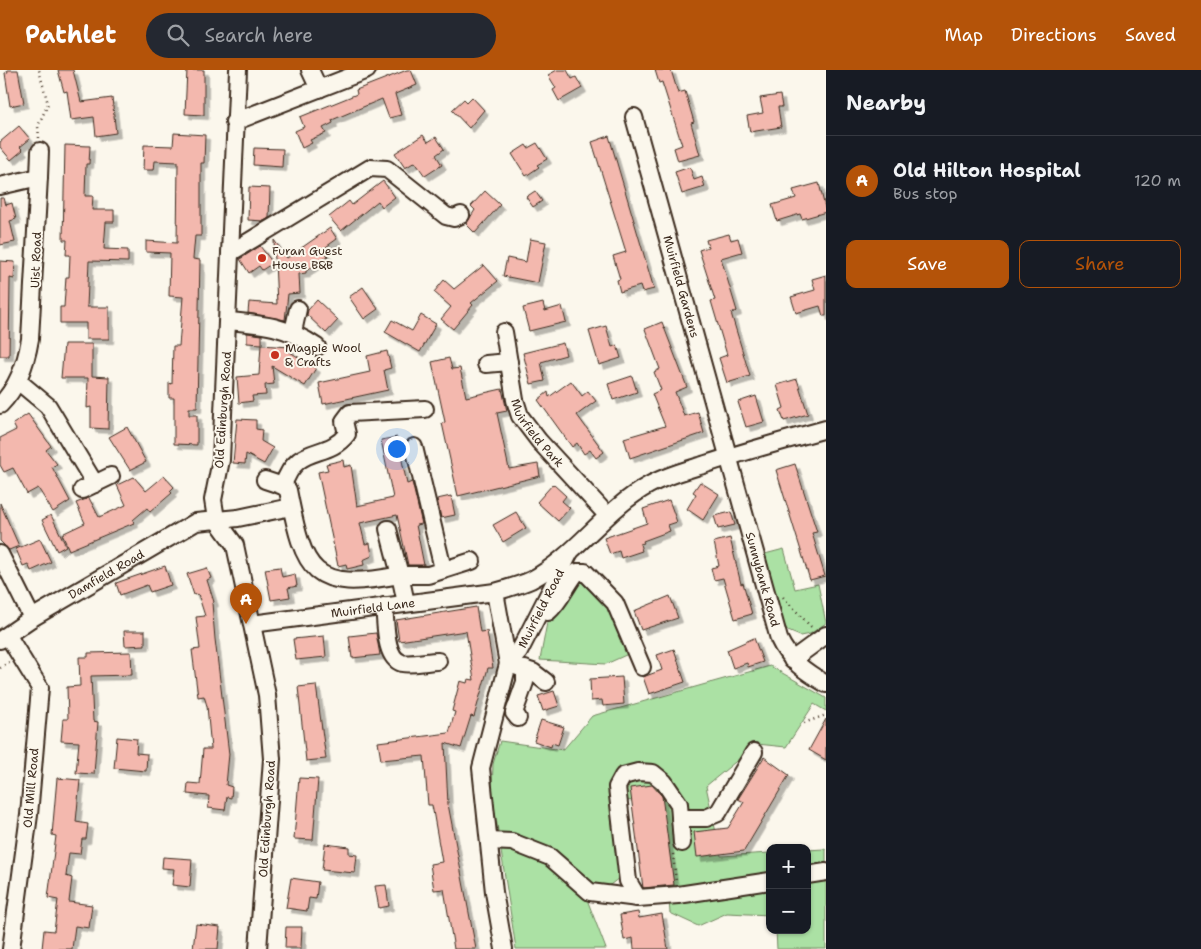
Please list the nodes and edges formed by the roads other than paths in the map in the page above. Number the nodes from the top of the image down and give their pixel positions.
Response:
1 (238, 70) edge
2 (310, 70) edge
3 (367, 70) edge
4 (319, 90) junction
5 (634, 117) dead end
6 (234, 122) junction
7 (40, 151) road end
8 (39, 177) junction
9 (0, 186) edge
10 (461, 215) dead end
11 (230, 253) junction
12 (298, 309) dead end
13 (228, 321) junction
14 (293, 332) junction
15 (504, 332) dead end
16 (317, 347) dead end
17 (509, 362) junction
18 (486, 364) dead end
19 (18, 381) junction
20 (0, 406) edge
21 (425, 409) dead end
22 (826, 429) edge
23 (414, 447) dead end
24 (729, 456) junction
25 (111, 476) dead end
26 (265, 480) dead end
27 (283, 486) junction
28 (291, 507) junction
29 (607, 515) junction
30 (216, 519) junction
31 (388, 530) dead end
32 (570, 550) junction
33 (0, 554) edge
34 (472, 561) dead end
35 (443, 569) junction
36 (400, 576) junction
37 (495, 592) junction
38 (406, 603) junction
39 (384, 606) junction
40 (541, 610) junction
41 (32, 618) junction
42 (252, 624) junction
43 (824, 636) edge
44 (4, 638) edge
45 (792, 660) junction
46 (438, 661) dead end
47 (508, 664) junction
48 (642, 667) dead end
49 (524, 669) junction
50 (546, 682) dead end
51 (826, 684) edge
52 (518, 718) dead end
53 (754, 752) dead end
54 (680, 818) junction
55 (489, 841) junction
56 (682, 843) dead end
57 (826, 872) edge
58 (811, 874) edge
59 (766, 881) edge
60 (638, 898) junction
61 (11, 949) edge
62 (258, 949) edge
63 (504, 949) edge

1 - 6 street, Old Edinburgh Road
2 - 4 street
3 - 4 street
4 - 6 street
5 - 24 street, Muirfield Gardens
6 - 11 street, Old Edinburgh Road
7 - 8 street, Uist Road
8 - 9 street
8 - 19 street, Uist Road
10 - 11 street
11 - 13 street, Old Edinburgh Road
12 - 14 street
13 - 14 street
13 - 30 street, Old Edinburgh Road
14 - 16 street
15 - 17 street, Muirfield Park
17 - 18 street
17 - 29 street, Muirfield Park
19 - 20 street, Uist Road
19 - 25 street
21 - 27 street
22 - 24 street, Muirfield Road
23 - 35 street
24 - 29 street, Muirfield Road
24 - 45 street, Sunnybank Road
26 - 27 street
27 - 28 street
28 - 30 street, Damfield Road
28 - 36 street
29 - 32 street, Muirfield Road
30 - 41 street, Damfield Road
30 - 42 street, Old Edinburgh Road
31 - 36 street
32 - 37 street, Muirfield Lane
32 - 40 street, Muirfield Road
33 - 41 street
34 - 35 street
35 - 36 street
36 - 38 street
37 - 38 street, Muirfield Lane
37 - 47 street
38 - 39 street, Muirfield Lane
39 - 42 street, Muirfield Lane
39 - 46 street
40 - 47 street, Muirfield Road
40 - 48 street
41 - 44 street, Damfield Road
42 - 62 street, Old Edinburgh Road
43 - 45 street
44 - 61 street, Old Mill Road
45 - 51 street, Sunnybank Road
47 - 49 street
47 - 55 street, Muirfield Road
49 - 50 street
49 - 52 street
53 - 54 street
54 - 56 street
54 - 60 street
55 - 60 street
55 - 63 street, Muirfield Road
57 - 58 street
59 - 60 street

